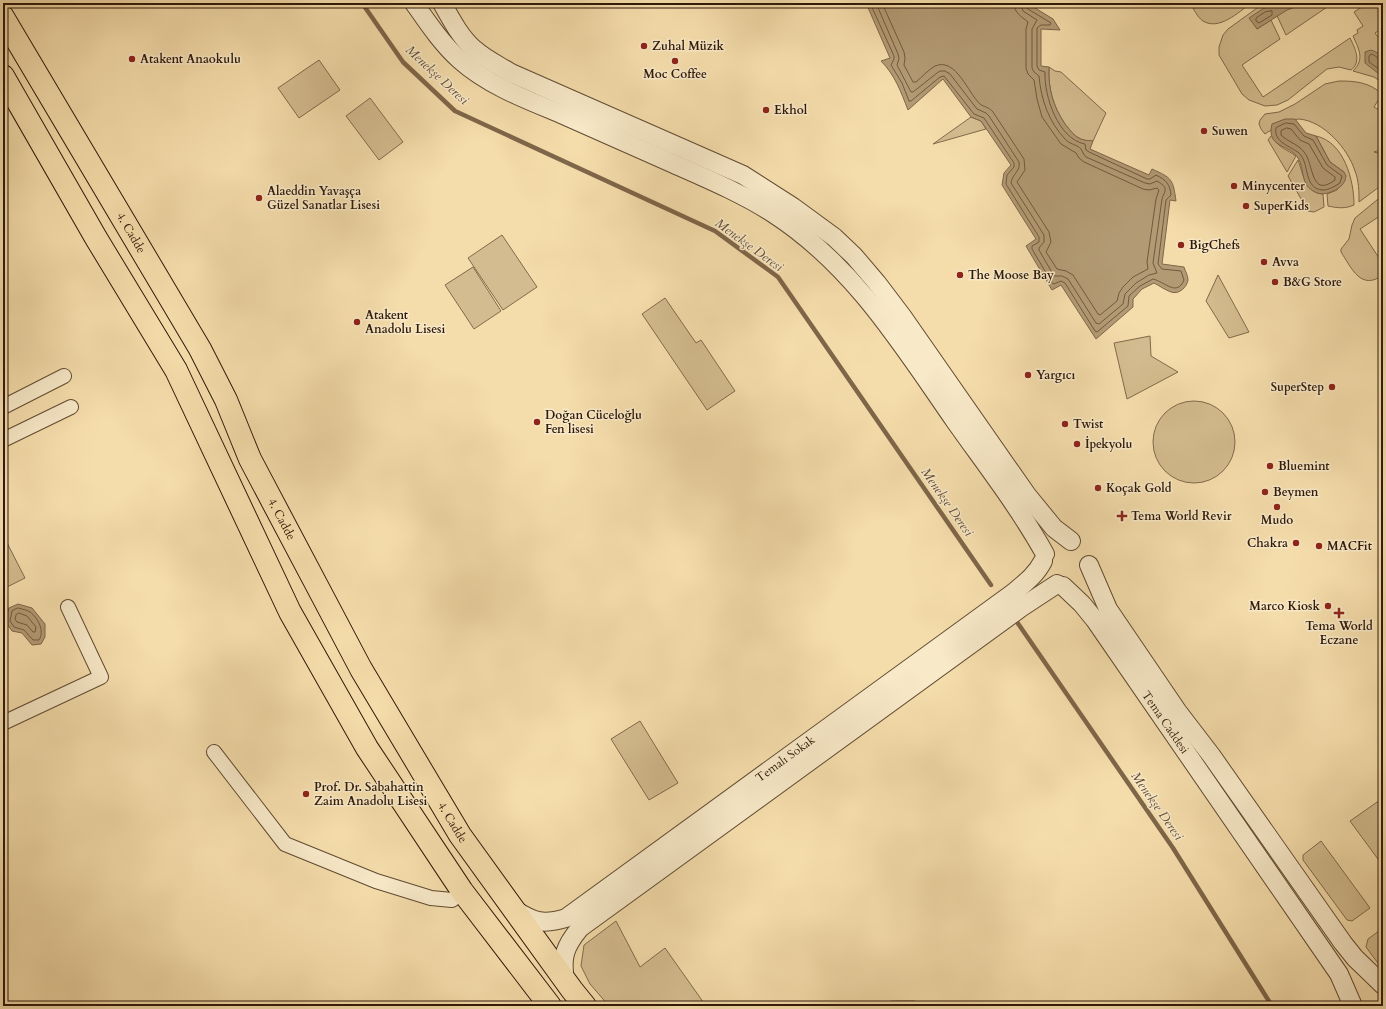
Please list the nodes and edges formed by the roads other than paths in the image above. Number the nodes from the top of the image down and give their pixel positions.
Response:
1 (414, 3) edge
2 (442, 3) edge
3 (3, 17) edge
4 (3, 76) edge
5 (64, 376) dead end
6 (3, 406) edge
7 (71, 407) dead end
8 (3, 440) edge
9 (1071, 541) junction
10 (1044, 557) junction
11 (1089, 565) junction
12 (1060, 585) junction
13 (68, 607) dead end
14 (3, 723) edge
15 (214, 752) dead end
16 (462, 891) junction
17 (514, 910) junction
18 (565, 980) junction
19 (1383, 985) edge
20 (550, 1006) edge
21 (585, 1006) edge
22 (1353, 1006) edge

1 - 10 street
2 - 9 street
3 - 17 main road, 4. Cadde
4 - 16 main road
5 - 6 street
7 - 8 street
9 - 10 street
9 - 11 street
10 - 12 street
10 - 17 street, Temalı Sokak
11 - 12 street
11 - 19 street
12 - 18 street
12 - 22 street, Tema Caddesi
13 - 14 street
15 - 16 street
16 - 20 main road
17 - 18 main road, 4. Cadde
18 - 21 main road, 4. Cadde

